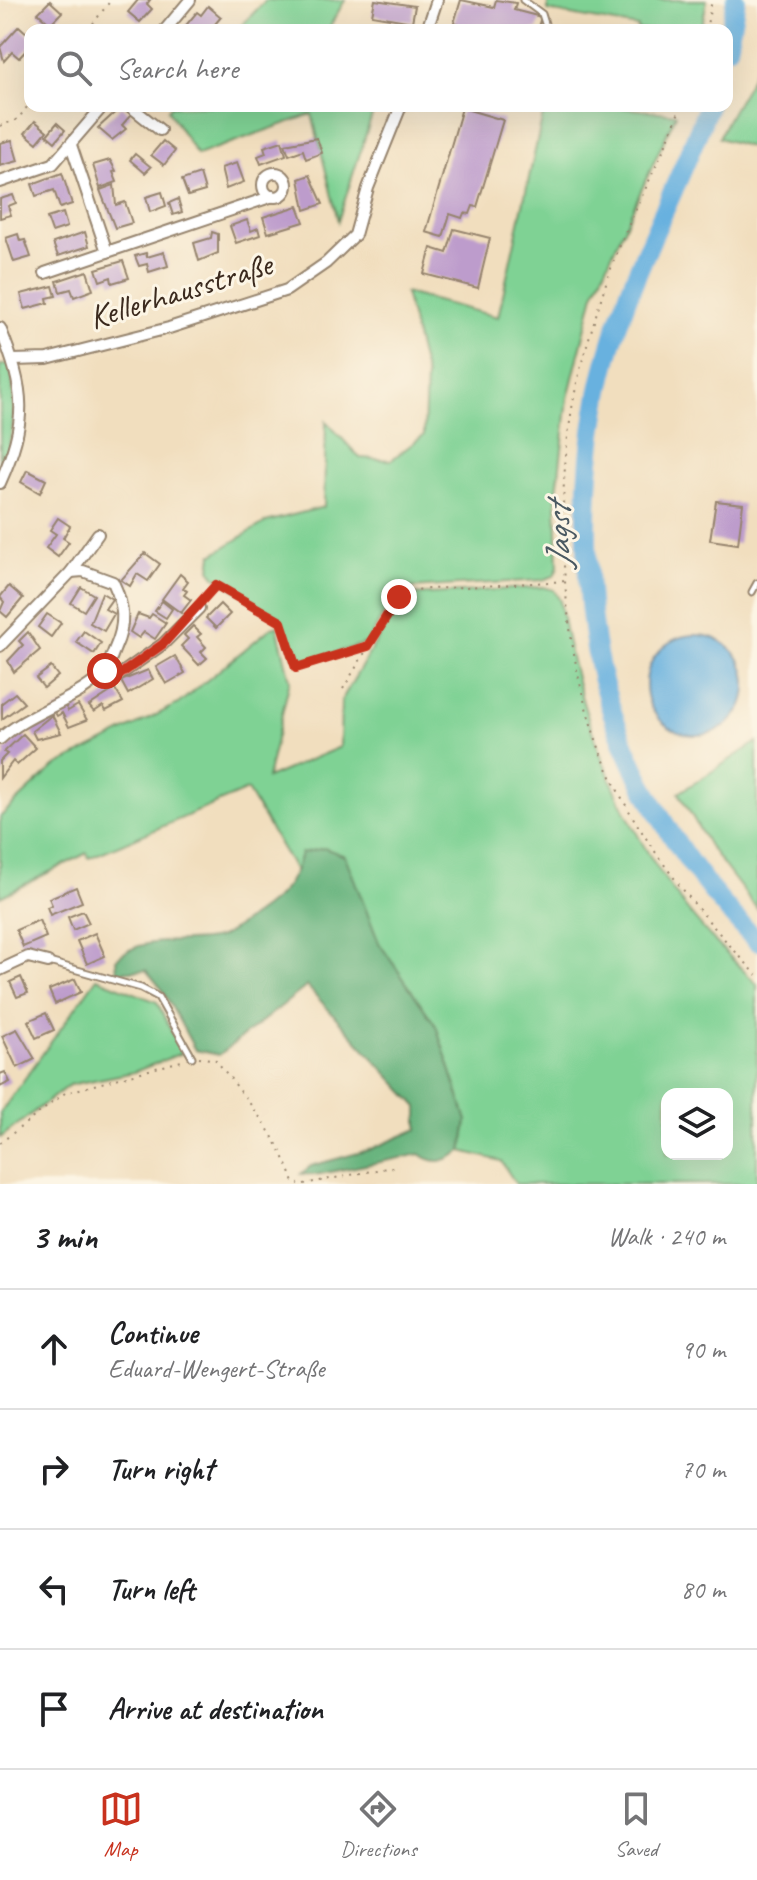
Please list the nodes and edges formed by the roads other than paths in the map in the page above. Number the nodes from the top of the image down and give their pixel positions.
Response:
1 (190, 0) edge
2 (437, 0) edge
3 (523, 0) edge
4 (170, 24) edge
5 (429, 24) edge
6 (545, 24) edge
7 (98, 112) edge
8 (138, 112) edge
9 (399, 112) edge
10 (160, 130) dead end
11 (71, 145) junction
12 (0, 182) edge
13 (273, 196) dead end
14 (107, 252) junction
15 (45, 273) dead end
16 (0, 328) edge
17 (13, 360) junction
18 (0, 483) edge
19 (98, 534) dead end
20 (71, 572) junction
21 (757, 583) edge
22 (752, 592) dead end
23 (199, 608) road end
24 (0, 646) edge
25 (105, 671) junction
26 (0, 739) edge
27 (48, 962) joint
28 (0, 970) edge
29 (192, 1057) road end

1 - 4 street
2 - 5 street
3 - 6 lane
7 - 11 street
8 - 10 street
9 - 17 street, Kellerhausstraße
11 - 12 street
11 - 14 street
13 - 14 street
14 - 15 street
16 - 17 street
17 - 18 street
19 - 20 street
20 - 24 street
20 - 25 street
21 - 22 lane
23 - 25 street
25 - 26 street
27 - 28 street
27 - 29 lane

